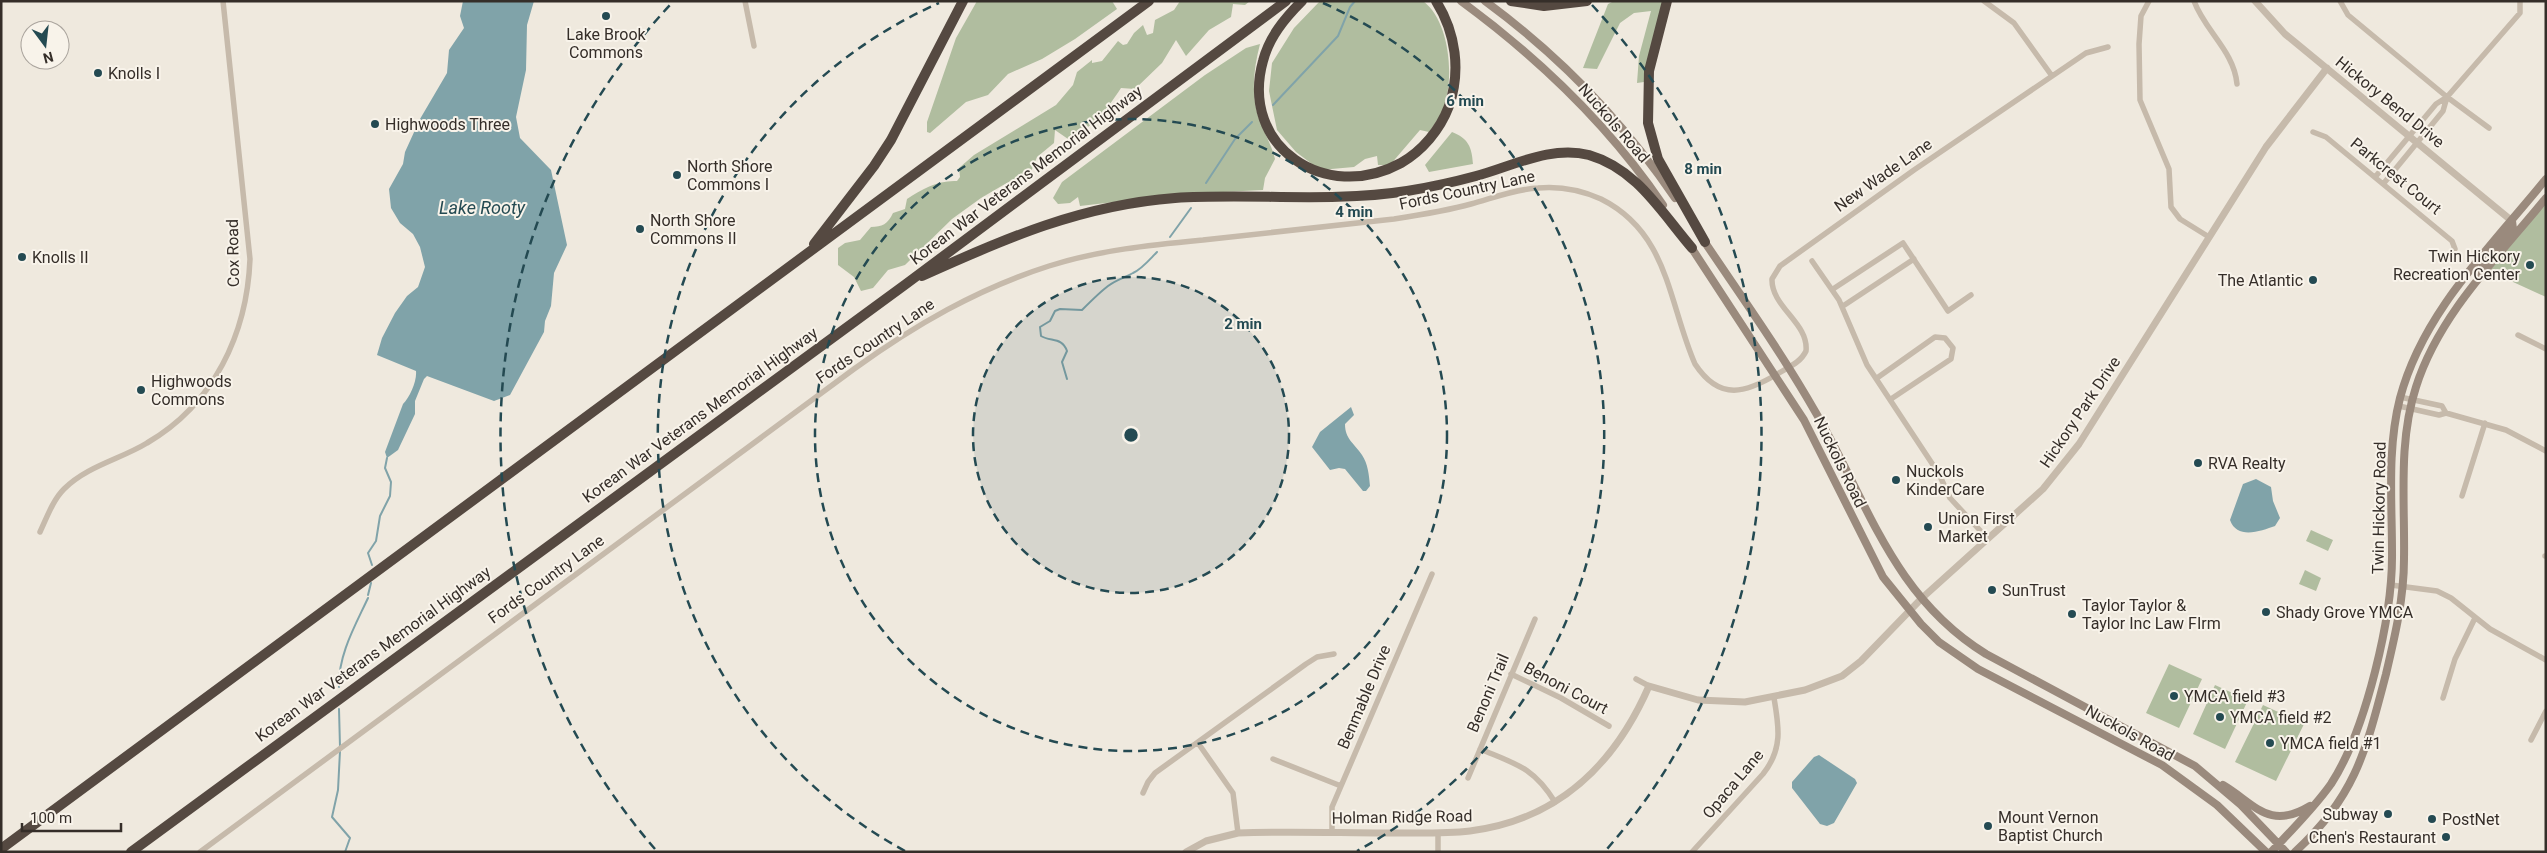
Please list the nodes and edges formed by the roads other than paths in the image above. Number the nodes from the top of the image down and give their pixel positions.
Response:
1 (223, 1) edge
2 (745, 1) edge
3 (963, 1) edge
4 (1150, 1) edge
5 (1286, 1) edge
6 (1302, 1) edge
7 (1436, 1) edge
8 (1461, 1) edge
9 (1485, 1) edge
10 (1510, 1) edge
11 (1587, 1) edge
12 (1667, 1) edge
13 (1984, 1) edge
14 (2149, 1) edge
15 (2194, 1) edge
16 (2256, 1) edge
17 (2340, 1) edge
18 (2520, 1) edge
19 (754, 46) dead end
20 (2108, 46) dead end
21 (2327, 68) junction
22 (2052, 76) junction
23 (2238, 84) dead end
24 (2447, 97) junction
25 (2489, 128) dead end
26 (2313, 132) dead end
27 (2410, 136) junction
28 (2418, 142) junction
29 (2376, 176) junction
30 (2546, 179) edge
31 (2384, 183) junction
32 (2546, 186) edge
33 (2546, 198) edge
34 (2512, 221) junction
35 (2521, 228) junction
36 (2209, 237) junction
37 (1705, 242) junction
38 (1692, 248) junction
39 (2455, 249) dead end
40 (808, 251) junction
41 (1914, 259) junction
42 (1812, 261) dead end
43 (2480, 280) junction
44 (906, 284) junction
45 (1833, 289) junction
46 (1971, 296) dead end
47 (1843, 306) junction
48 (2518, 336) dead end
49 (2546, 349) edge
50 (1788, 368) junction
51 (1776, 375) junction
52 (1877, 378) junction
53 (2400, 397) junction
54 (1891, 399) junction
55 (2413, 399) junction
56 (2399, 406) junction
57 (2411, 408) junction
58 (2446, 413) junction
59 (2484, 423) junction
60 (2546, 451) edge
61 (2462, 496) dead end
62 (40, 532) dead end
63 (1988, 539) junction
64 (1432, 574) dead end
65 (2391, 585) junction
66 (2403, 587) junction
67 (1921, 599) junction
68 (1909, 611) junction
69 (2476, 618) junction
70 (1535, 619) dead end
71 (1334, 654) dead end
72 (2546, 660) edge
73 (1511, 674) junction
74 (1636, 679) dead end
75 (1649, 686) junction
76 (1774, 698) junction
77 (2443, 698) dead end
78 (2546, 710) edge
79 (1609, 726) dead end
80 (2532, 740) dead end
81 (1198, 743) junction
82 (1480, 749) junction
83 (1273, 759) dead end
84 (2203, 772) junction
85 (1468, 778) dead end
86 (1341, 786) junction
87 (1143, 793) dead end
88 (2324, 793) junction
89 (1555, 802) junction
90 (1332, 832) junction
91 (1238, 833) junction
92 (1438, 833) junction
93 (2278, 844) junction
94 (1, 849) edge
95 (131, 852) edge
96 (200, 852) edge
97 (1186, 852) edge
98 (1438, 852) edge
99 (1692, 852) edge
100 (2266, 852) edge
101 (2271, 852) edge
102 (2286, 852) edge
103 (2295, 852) edge

1 - 62 street, Cox Road
2 - 19 street
3 - 40 highway
4 - 40 highway
5 - 44 highway, Korean War Veterans Memorial Highway
6 - 7 highway
8 - 38 main road, Nuckols Road
9 - 37 main road, Nuckols Road
10 - 11 highway
12 - 37 highway
13 - 22 street
14 - 36 street
15 - 23 street
16 - 21 street, Hickory Bend Drive
17 - 24 street
18 - 24 street
20 - 22 street, New Wade Lane
21 - 27 street, Hickory Bend Drive
21 - 36 street, Hickory Park Drive
22 - 50 street, New Wade Lane
24 - 25 street
24 - 27 street
24 - 28 street
26 - 29 street, Parkcrest Court
27 - 28 street, Hickory Bend Drive
27 - 29 street
28 - 31 street
28 - 34 street, Hickory Bend Drive
29 - 31 street, Parkcrest Court
30 - 34 main road, Twin Hickory Road
31 - 39 street, Parkcrest Court
32 - 35 main road
33 - 35 main road, Twin Hickory Road
34 - 43 main road
34 - 53 main road, Twin Hickory Road
35 - 43 main road, Twin Hickory Road
36 - 63 street, Hickory Park Drive
37 - 50 main road, Nuckols Road
38 - 44 highway
38 - 51 main road, Nuckols Road
40 - 94 highway
41 - 45 street
41 - 46 street
41 - 47 street
42 - 45 street
43 - 55 main road, Twin Hickory Road
44 - 95 highway, Korean War Veterans Memorial Highway
45 - 47 street
47 - 52 street
48 - 49 street
50 - 51 street, Fords Country Lane
50 - 67 main road, Nuckols Road
51 - 68 main road, Nuckols Road
51 - 96 street, Fords Country Lane
52 - 54 street
52 - 54 street
53 - 55 street
53 - 56 main road, Twin Hickory Road
54 - 63 street
55 - 57 main road, Twin Hickory Road
55 - 58 street
56 - 57 street
56 - 65 main road, Twin Hickory Road
57 - 58 street
57 - 66 main road, Twin Hickory Road
58 - 59 street
59 - 60 street
59 - 61 street
63 - 67 street, Hickory Park Drive
64 - 86 street, Benmable Drive
65 - 66 street
65 - 88 main road, Twin Hickory Road
66 - 69 street
66 - 103 main road, Twin Hickory Road
67 - 68 street, Hickory Park Drive
67 - 84 main road, Nuckols Road
68 - 76 street, Hickory Park Drive
68 - 100 main road, Nuckols Road
69 - 72 street
69 - 77 street
70 - 73 street, Benoni Trail
71 - 81 street
73 - 79 street, Benoni Court
73 - 82 street, Benoni Trail
74 - 75 street, Hickory Park Drive
75 - 76 street, Hickory Park Drive
75 - 89 street, Holman Ridge Road
76 - 99 street, Opaca Lane
78 - 80 street
81 - 87 street
81 - 91 street
82 - 85 street, Benoni Trail
82 - 89 street
83 - 86 street
84 - 88 main road
84 - 93 main road, Nuckols Road
86 - 90 street, Benmable Drive
88 - 93 main road, Twin Hickory Road
89 - 92 street, Holman Ridge Road
90 - 91 street, Holman Ridge Road
90 - 92 street, Holman Ridge Road
91 - 97 street, Holman Ridge Road
92 - 98 street
93 - 101 main road, Twin Hickory Road
93 - 102 main road, Nuckols Road

